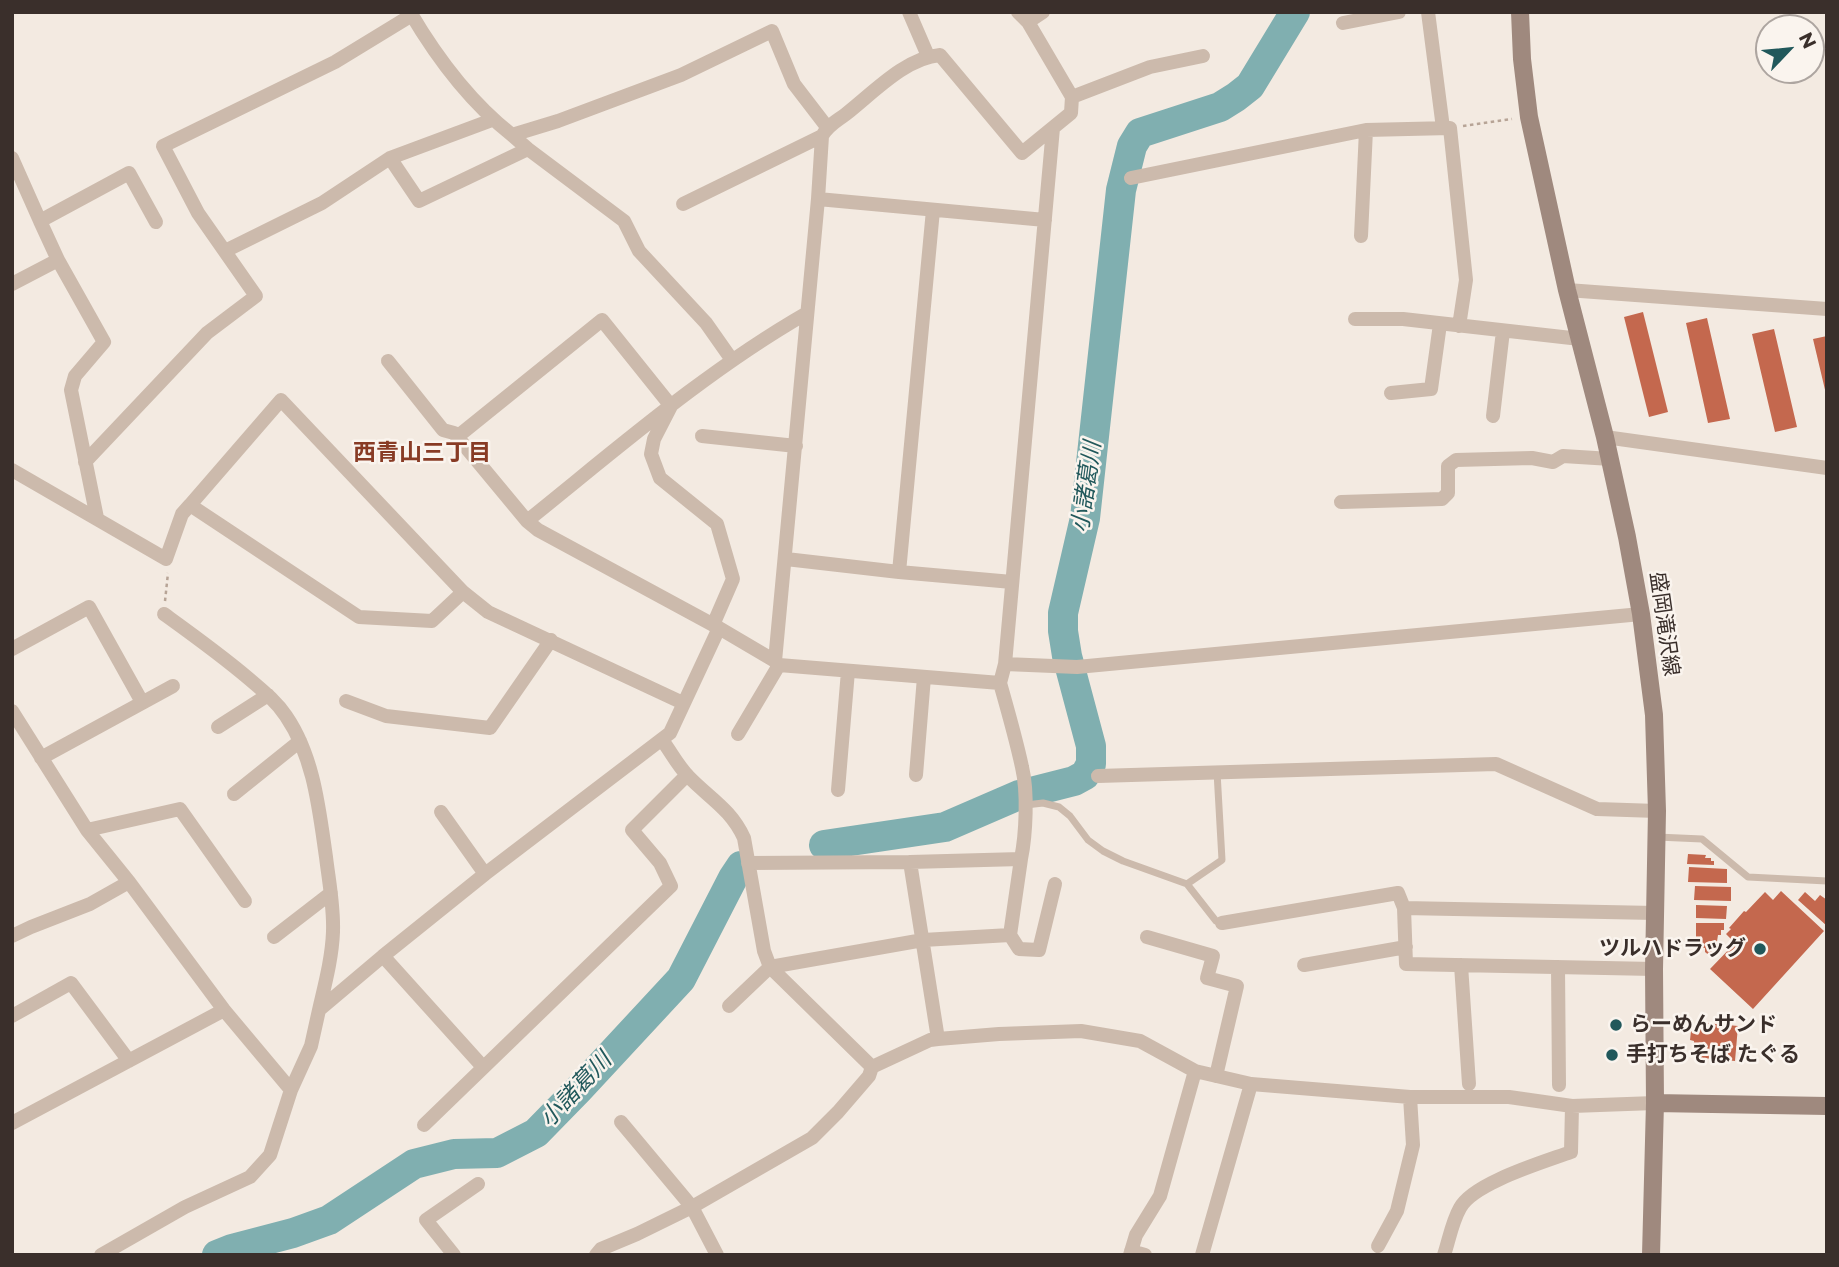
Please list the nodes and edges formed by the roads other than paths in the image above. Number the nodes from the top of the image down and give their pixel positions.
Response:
1 (909, 12) edge
2 (1043, 12) edge
3 (1399, 12) edge
4 (1428, 12) edge
5 (1520, 12) edge
6 (411, 14) edge
7 (1023, 17) edge
8 (1343, 23) dead end
9 (928, 56) junction
10 (1203, 56) dead end
11 (1072, 97) junction
12 (492, 120) junction
13 (1053, 128) junction
14 (1446, 128) junction
15 (1366, 130) junction
16 (824, 132) junction
17 (512, 135) junction
18 (528, 149) junction
19 (390, 158) junction
20 (14, 165) edge
21 (1131, 178) dead end
22 (818, 199) junction
23 (683, 204) dead end
24 (933, 210) junction
25 (1045, 220) junction
26 (40, 221) junction
27 (156, 222) dead end
28 (1361, 236) dead end
29 (225, 251) junction
30 (58, 260) junction
31 (12, 284) edge
32 (1567, 290) junction
33 (1827, 309) edge
34 (807, 313) junction
35 (1355, 319) dead end
36 (1440, 324) junction
37 (1459, 326) junction
38 (1503, 331) junction
39 (1580, 339) junction
40 (388, 360) dead end
41 (732, 360) junction
42 (1391, 393) dead end
43 (671, 405) junction
44 (1493, 416) dead end
45 (702, 436) dead end
46 (457, 437) junction
47 (1605, 437) junction
48 (796, 446) junction
49 (1611, 459) junction
50 (85, 462) junction
51 (1827, 468) edge
52 (12, 470) edge
53 (1341, 502) dead end
54 (190, 505) junction
55 (97, 518) junction
56 (527, 521) junction
57 (786, 559) junction
58 (899, 572) junction
59 (1012, 582) junction
60 (463, 592) junction
61 (164, 614) road end
62 (1641, 614) junction
63 (716, 626) junction
64 (551, 640) junction
65 (12, 649) edge
66 (777, 663) junction
67 (1005, 664) junction
68 (848, 671) junction
69 (924, 677) junction
70 (1000, 683) junction
71 (173, 685) dead end
72 (268, 695) junction
73 (346, 701) dead end
74 (142, 702) junction
75 (683, 703) junction
76 (12, 711) edge
77 (218, 727) dead end
78 (738, 734) dead end
79 (662, 740) junction
80 (300, 741) junction
81 (41, 758) junction
82 (1217, 772) junction
83 (687, 775) junction
84 (916, 775) dead end
85 (1098, 776) dead end
86 (838, 790) dead end
87 (234, 794) dead end
88 (1025, 799) junction
89 (1657, 811) junction
90 (440, 812) dead end
91 (87, 830) junction
92 (1657, 837) junction
93 (1021, 859) junction
94 (910, 862) junction
95 (748, 863) junction
96 (485, 874) junction
97 (1827, 881) edge
98 (129, 883) junction
99 (1055, 884) dead end
100 (1187, 884) junction
101 (331, 893) junction
102 (245, 901) dead end
103 (1404, 908) junction
104 (1655, 913) junction
105 (1222, 923) joint
106 (1010, 935) junction
107 (12, 936) edge
108 (274, 937) dead end
109 (1147, 937) dead end
110 (923, 940) junction
111 (1406, 947) junction
112 (383, 956) junction
113 (1304, 965) dead end
114 (1461, 965) junction
115 (771, 967) junction
116 (1558, 967) junction
117 (1654, 969) junction
118 (729, 1006) dead end
119 (224, 1010) junction
120 (319, 1010) junction
121 (12, 1016) edge
122 (938, 1039) junction
123 (129, 1061) junction
124 (483, 1067) junction
125 (872, 1067) junction
126 (1195, 1071) junction
127 (1216, 1076) junction
128 (1251, 1084) junction
129 (1469, 1084) dead end
130 (1559, 1085) dead end
131 (292, 1090) junction
132 (1410, 1097) junction
133 (1655, 1103) junction
134 (1572, 1106) junction
135 (1827, 1106) edge
136 (621, 1122) dead end
137 (12, 1124) edge
138 (424, 1125) dead end
139 (478, 1184) dead end
140 (692, 1207) junction
141 (1378, 1246) dead end
142 (1135, 1254) edge
143 (101, 1255) edge
144 (454, 1255) edge
145 (596, 1255) edge
146 (716, 1255) edge
147 (1202, 1255) edge
148 (1444, 1255) edge
149 (1651, 1255) edge

1 - 9 street
2 - 7 street
3 - 8 street
4 - 14 street
5 - 32 main road, 盛岡滝沢線
6 - 12 street
6 - 29 street
7 - 11 street
9 - 13 street
9 - 16 street
10 - 11 street
11 - 13 street
12 - 17 street
12 - 19 street
13 - 25 street
14 - 15 street
14 - 37 street
15 - 21 street
15 - 28 street
16 - 17 street
16 - 22 street
16 - 23 street
17 - 18 street
18 - 19 street
18 - 41 street
19 - 29 street
20 - 26 street
22 - 24 street
22 - 34 street
24 - 25 street
24 - 58 street
25 - 59 street
26 - 27 street
26 - 30 street
29 - 50 street
30 - 31 street
30 - 50 street
32 - 33 street
32 - 39 main road, 盛岡滝沢線
34 - 41 street
34 - 48 street
35 - 36 street
36 - 37 street
36 - 42 street
37 - 38 street
38 - 39 street
38 - 44 street
39 - 47 main road, 盛岡滝沢線
40 - 46 street
41 - 43 street
43 - 46 street
43 - 56 street
43 - 63 street
45 - 48 street
46 - 56 street
47 - 49 main road, 盛岡滝沢線
47 - 51 street
48 - 57 street
49 - 53 street
49 - 62 main road, 盛岡滝沢線
50 - 55 street
52 - 55 street
54 - 55 street
54 - 60 street
54 - 60 street
56 - 63 street
57 - 58 street
57 - 66 street
58 - 59 street
59 - 67 street
60 - 64 street
61 - 72 street
62 - 67 street
62 - 89 main road, 盛岡滝沢線
63 - 66 street
63 - 75 street
64 - 73 street
64 - 75 street
65 - 74 street
66 - 68 street
66 - 78 street
67 - 70 street
68 - 69 street
68 - 86 street
69 - 70 street
69 - 84 street
70 - 88 street
71 - 74 street
72 - 77 street
72 - 80 street
74 - 81 street
75 - 79 street
76 - 81 street
79 - 83 street
79 - 96 street
80 - 87 street
80 - 101 street
81 - 91 street
82 - 85 street
82 - 89 street
82 - 100 lane
83 - 95 street
83 - 124 street
88 - 93 street
88 - 100 lane
89 - 92 main road, 盛岡滝沢線
90 - 96 street
91 - 98 street
91 - 102 street
92 - 97 lane
92 - 104 main road, 盛岡滝沢線
93 - 94 street
93 - 106 street
94 - 95 street
94 - 110 street
95 - 115 street
96 - 112 street
98 - 107 street
98 - 119 street
99 - 106 street
100 - 105 lane
101 - 108 street
101 - 120 street
103 - 104 street
103 - 105 street
103 - 111 street
104 - 117 main road, 盛岡滝沢線
106 - 110 street
109 - 127 street
110 - 115 street
110 - 122 street
111 - 113 street
111 - 114 street
112 - 120 street
112 - 124 street
114 - 116 street
114 - 129 street
115 - 118 street
115 - 125 street
116 - 117 street
116 - 130 street
117 - 133 main road, 盛岡滝沢線
119 - 123 street
119 - 131 street
120 - 131 street
121 - 123 street
122 - 125 street
122 - 126 street
123 - 137 street
124 - 138 street
125 - 140 street
126 - 127 street
126 - 142 street
127 - 128 street
128 - 132 street
128 - 147 street
131 - 143 street
132 - 134 street
132 - 141 street
133 - 134 street
133 - 135 main road
133 - 149 main road, 盛岡滝沢線
134 - 148 street
136 - 140 street
139 - 144 street
140 - 145 street
140 - 146 street

